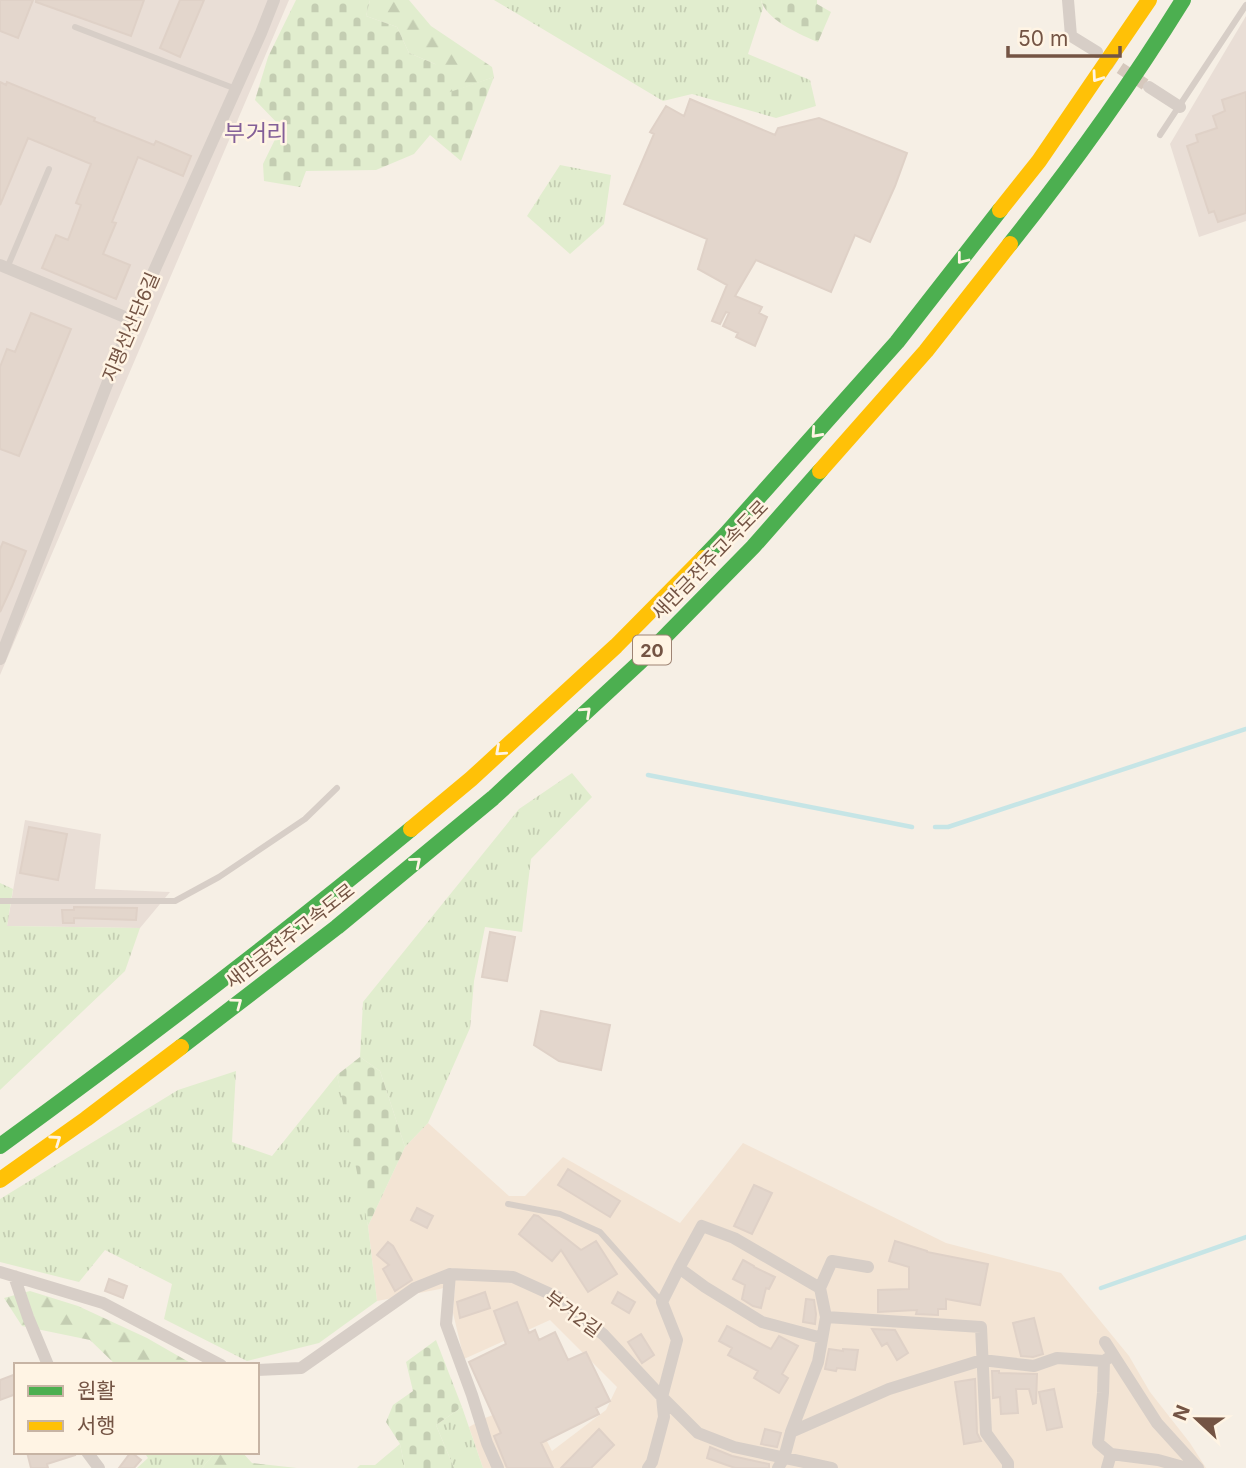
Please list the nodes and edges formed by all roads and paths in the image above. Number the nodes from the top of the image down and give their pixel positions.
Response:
1 (274, 0) edge
2 (1068, 0) edge
3 (1149, 0) edge
4 (1183, 0) edge
5 (1246, 5) edge
6 (75, 27) dead end
7 (1097, 52) tunnel mouth
8 (1149, 87) tunnel mouth
9 (236, 89) junction
10 (1180, 107) junction
11 (1160, 135) dead end
12 (49, 169) dead end
13 (3, 266) edge
14 (132, 320) junction
15 (0, 659) edge
16 (337, 788) dead end
17 (0, 901) edge
18 (0, 1146) edge
19 (0, 1180) edge
20 (508, 1204) dead end
21 (868, 1267) dead end
22 (679, 1268) junction
23 (0, 1272) edge
24 (450, 1275) junction
25 (15, 1276) junction
26 (820, 1288) junction
27 (662, 1302) junction
28 (826, 1317) junction
29 (822, 1338) junction
30 (1105, 1342) dead end
31 (1108, 1358) junction
32 (982, 1360) junction
33 (47, 1363) edge
34 (217, 1363) edge
35 (259, 1370) edge
36 (662, 1398) junction
37 (791, 1432) junction
38 (1111, 1454) junction
39 (781, 1463) edge
40 (498, 1468) edge
41 (648, 1468) edge
42 (832, 1468) edge
43 (1008, 1468) edge
44 (1107, 1468) edge
45 (1187, 1468) edge
46 (1198, 1468) edge

1 - 9 street, 지평선산단6길
2 - 7 street
3 -> 18 highway, 새만금전주고속도로 / 20
19 -> 4 highway, 새만금전주고속도로 / 20
5 - 10 lane
6 - 9 lane
8 - 10 street
9 - 14 street, 지평선산단6길
10 - 11 lane
12 - 13 lane
13 - 14 street
14 - 15 street, 지평선산단6길
16 - 17 lane
20 - 27 lane
21 - 26 street
22 - 26 street
22 - 27 street
22 - 29 street
23 - 25 street
24 - 35 street, 부거2길
24 - 36 street, 부거2길
24 - 40 street
25 - 33 street
25 - 34 street
26 - 28 street
27 - 36 street
28 - 29 street
28 - 32 street
29 - 37 street
30 - 31 street
31 - 32 street
31 - 38 street
31 - 46 street
32 - 37 street
32 - 43 street
36 - 39 street, 부거2길
36 - 41 street
37 - 39 street
38 - 44 street
38 - 45 street
39 - 42 street, 부거2길

